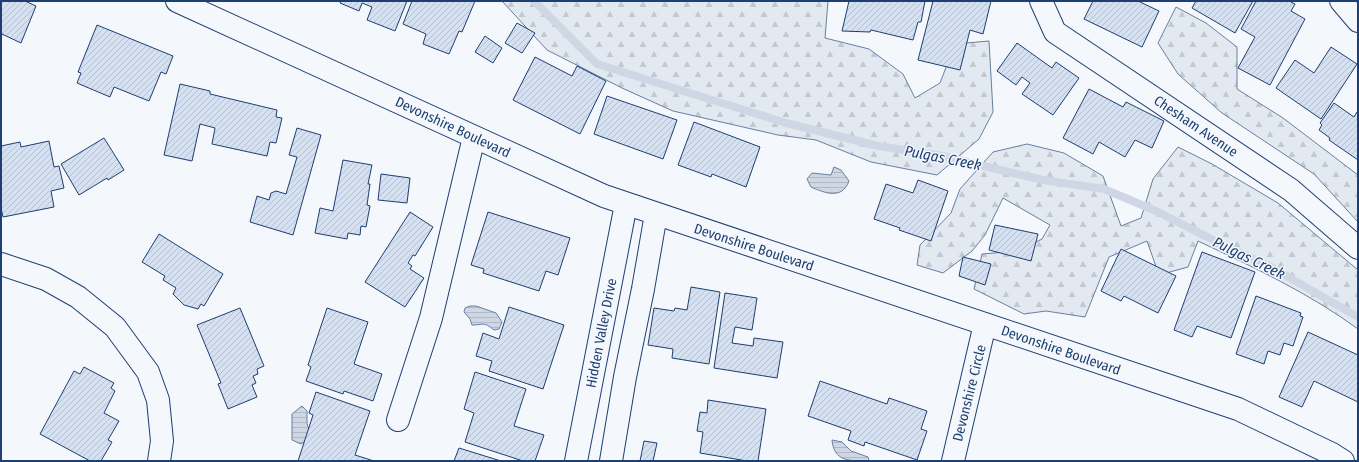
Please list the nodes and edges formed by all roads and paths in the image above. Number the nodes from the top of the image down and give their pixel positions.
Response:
1 (177, 1) edge
2 (1041, 1) edge
3 (1341, 1) edge
4 (1358, 21) edge
5 (474, 137) junction
6 (626, 204) junction
7 (656, 214) junction
8 (1358, 248) edge
9 (1, 264) edge
10 (986, 324) junction
11 (398, 420) dead end
12 (159, 461) edge
13 (576, 461) edge
14 (611, 461) edge
15 (953, 461) edge
16 (1343, 461) edge

1 - 5 street, Devonshire Boulevard
2 - 8 street, Chesham Avenue
3 - 4 street
5 - 6 street, Devonshire Boulevard
5 - 11 street
6 - 7 street, Devonshire Boulevard
6 - 13 street, Hidden Valley Drive
7 - 10 street, Devonshire Boulevard
7 - 14 street
9 - 12 street
10 - 15 street, Devonshire Circle
10 - 16 street, Devonshire Boulevard

